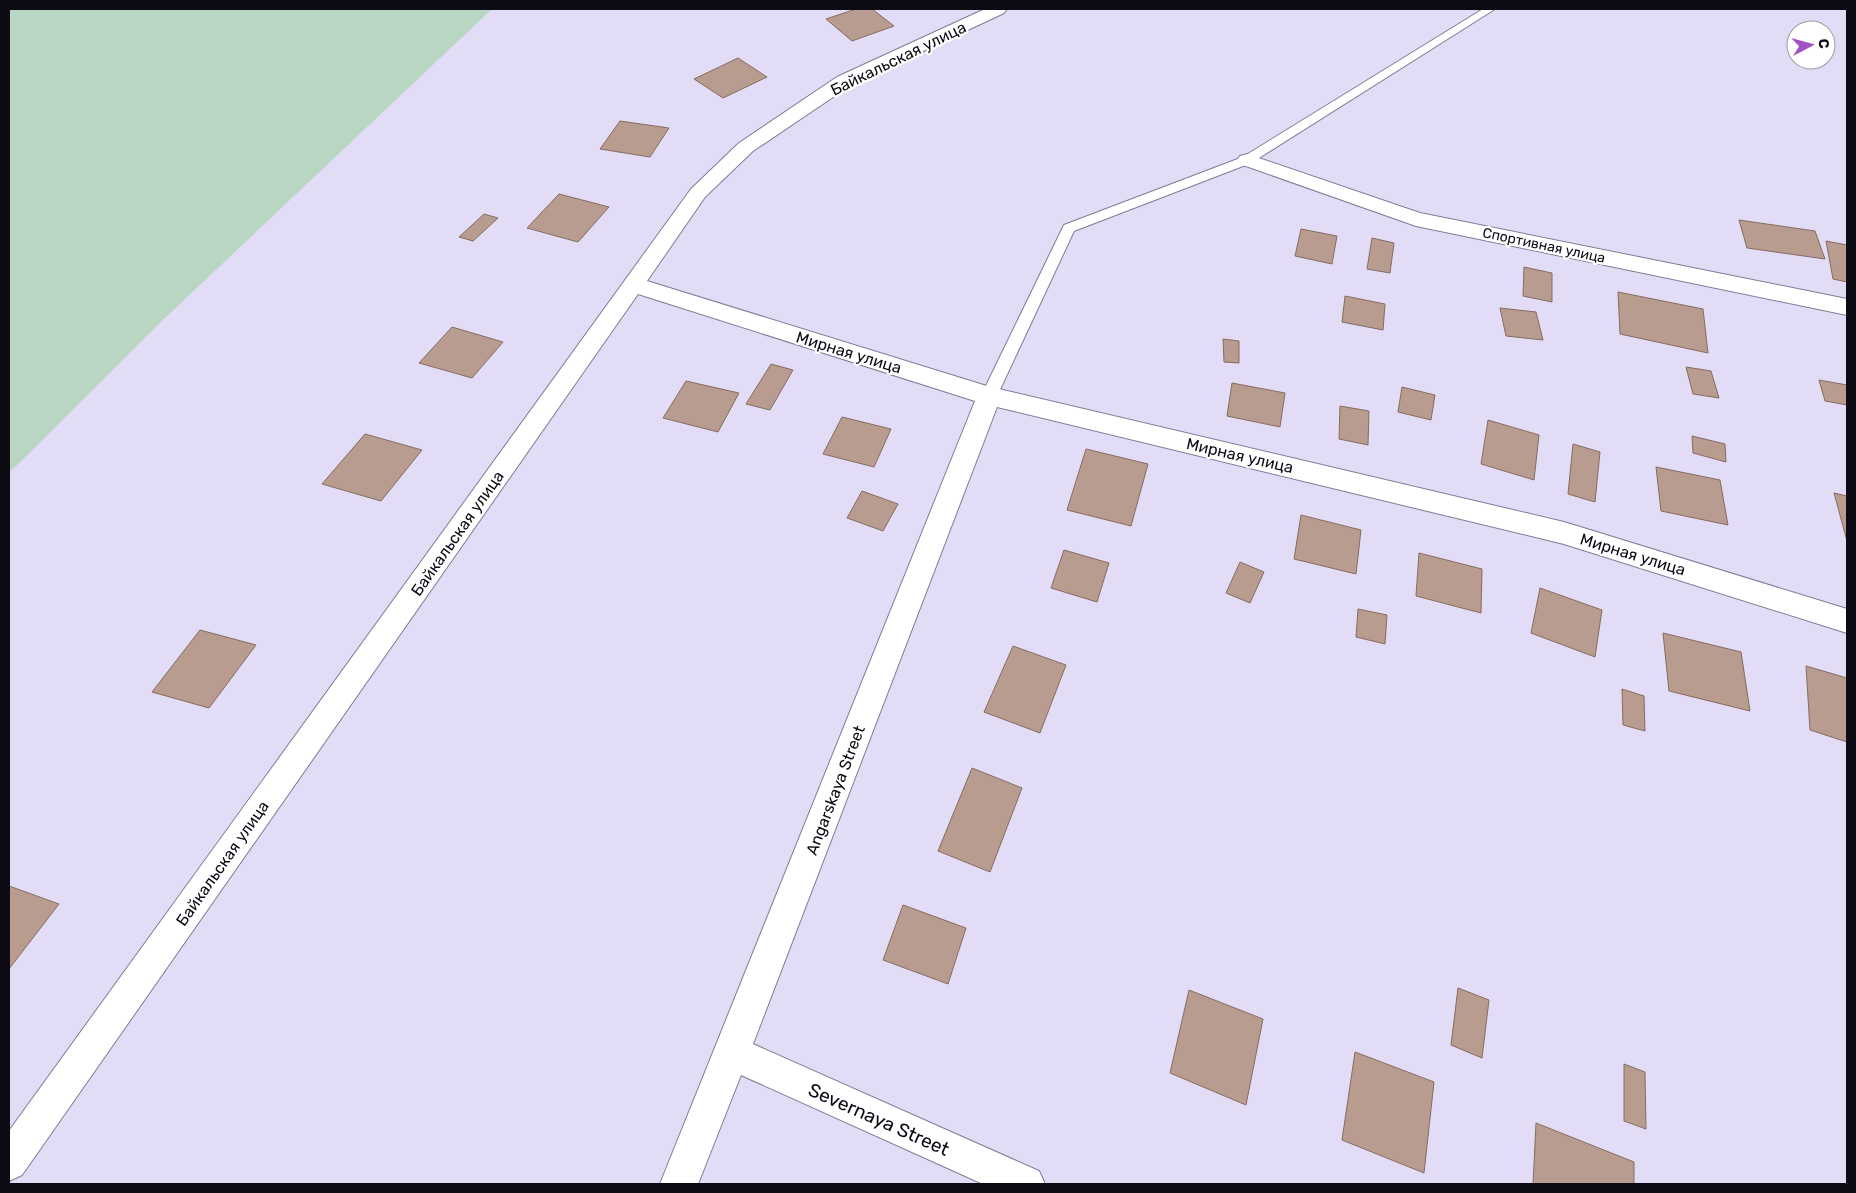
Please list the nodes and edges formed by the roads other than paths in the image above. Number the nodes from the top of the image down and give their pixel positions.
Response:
1 (998, 9) edge
2 (1490, 9) edge
3 (1247, 160) junction
4 (634, 284) junction
5 (1847, 307) edge
6 (989, 396) junction
7 (1847, 621) edge
8 (732, 1053) junction
9 (9, 1162) edge
10 (679, 1184) edge
11 (1026, 1184) edge

1 - 4 street, Байкальская улица
2 - 3 lane
3 - 5 street, Спортивная улица
3 - 6 lane
4 - 6 street, Мирная улица
4 - 9 street, Байкальская улица
6 - 7 street, Мирная улица
6 - 8 street, Angarskaya Street
8 - 10 street, Angarskaya Street
8 - 11 street, Severnaya Street

